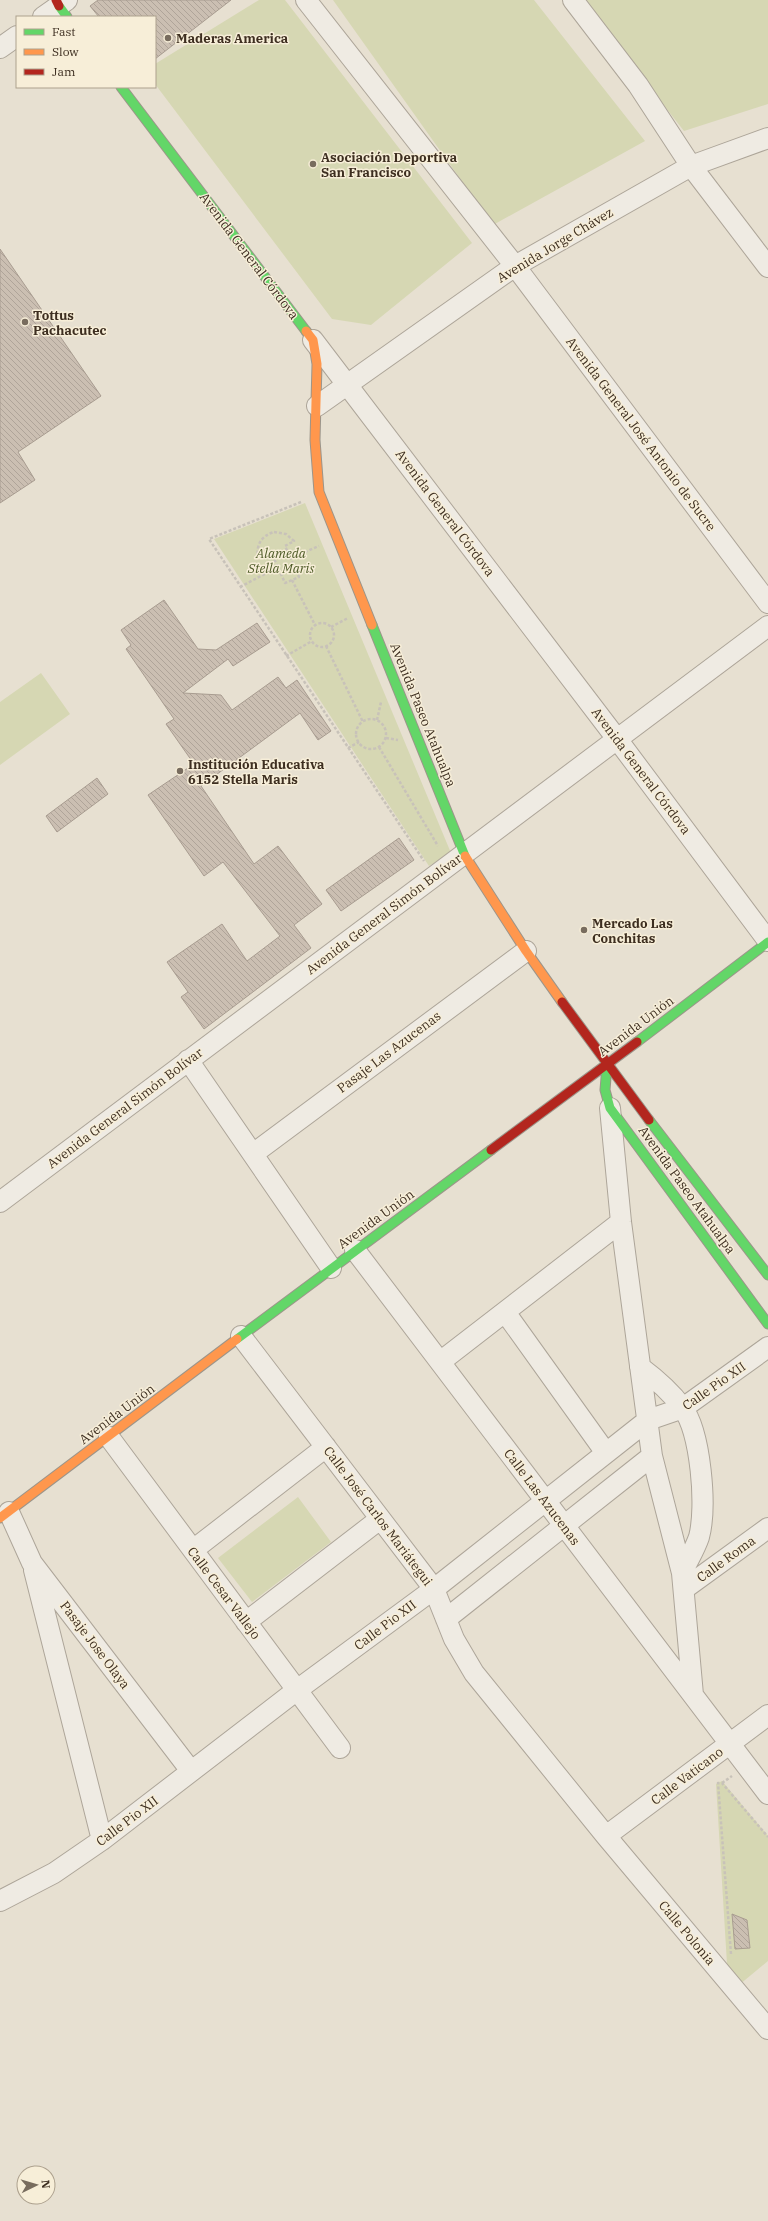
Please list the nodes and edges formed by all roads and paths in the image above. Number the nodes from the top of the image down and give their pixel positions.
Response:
1 (306, 0) edge
2 (573, 0) edge
3 (16, 37) edge
4 (0, 48) edge
5 (122, 88) edge
6 (768, 138) edge
7 (692, 166) junction
8 (515, 266) junction
9 (768, 267) edge
10 (313, 340) junction
11 (348, 386) junction
12 (317, 406) junction
13 (307, 499) dead end
14 (325, 543) dead end
15 (291, 558) junction
16 (278, 567) junction
17 (292, 580) junction
18 (240, 587) junction
19 (768, 603) edge
20 (354, 615) dead end
21 (315, 625) junction
22 (768, 626) edge
23 (331, 627) junction
24 (312, 641) junction
25 (326, 646) junction
26 (286, 656) junction
27 (363, 722) junction
28 (618, 739) junction
29 (359, 742) junction
30 (379, 747) junction
31 (348, 748) junction
32 (441, 851) dead end
33 (464, 854) junction
34 (429, 868) dead end
35 (768, 941) edge
36 (526, 951) junction
37 (188, 1060) junction
38 (607, 1065) junction
39 (610, 1108) junction
40 (253, 1154) junction
41 (0, 1202) edge
42 (621, 1222) junction
43 (355, 1250) junction
44 (331, 1268) junction
45 (768, 1275) edge
46 (505, 1312) junction
47 (768, 1324) edge
48 (242, 1336) junction
49 (768, 1347) edge
50 (440, 1362) junction
51 (640, 1367) junction
52 (683, 1408) junction
53 (648, 1420) junction
54 (109, 1437) junction
55 (326, 1447) junction
56 (606, 1453) junction
57 (652, 1456) junction
58 (546, 1501) junction
59 (4, 1515) edge
60 (380, 1519) junction
61 (564, 1526) junction
62 (768, 1528) edge
63 (193, 1550) junction
64 (32, 1563) junction
65 (683, 1581) junction
66 (434, 1589) junction
67 (446, 1619) junction
68 (246, 1622) junction
69 (297, 1690) junction
70 (693, 1696) junction
71 (768, 1715) edge
72 (730, 1744) junction
73 (340, 1748) dead end
74 (191, 1771) junction
75 (768, 1794) edge
76 (606, 1836) junction
77 (768, 1837) edge
78 (102, 1840) junction
79 (0, 1901) edge
80 (732, 1958) dead end
81 (768, 2029) edge

1 - 8 street, Avenida General José Antonio de Sucre
2 - 7 street
3 - 4 street
5 - 10 street, Avenida General Córdova
6 - 7 street, Avenida Jorge Chávez
7 - 8 street, Avenida Jorge Chávez
7 - 9 street
8 - 11 street, Avenida Jorge Chávez
8 - 19 street, Avenida General José Antonio de Sucre
10 - 11 street, Avenida General Córdova
10 - 12 street, Avenida Paseo Atahualpa
11 - 12 street, Avenida Jorge Chávez
11 - 28 street, Avenida General Córdova
12 - 33 street, Avenida Paseo Atahualpa
13 - 18 path
14 - 15 path
15 - 16 path
15 - 17 path
16 - 17 path
16 - 18 path
17 - 21 path
18 - 26 path
20 - 23 path
21 - 23 path
21 - 24 path
22 - 28 street, Avenida General Simón Bolívar
23 - 25 path
24 - 25 path
24 - 26 path
25 - 27 path
26 - 31 path
27 - 29 path
27 - 30 path
28 - 33 street, Avenida General Simón Bolívar
28 - 35 street, Avenida General Córdova
29 - 30 path
29 - 31 path
30 - 32 path
31 - 34 path
33 - 36 street, Avenida Paseo Atahualpa
33 - 37 street, Avenida General Simón Bolívar
35 - 38 street, Avenida Unión
36 - 38 street, Avenida Paseo Atahualpa
36 - 40 street, Pasaje Las Azucenas
37 - 40 street
37 - 41 street, Avenida General Simón Bolívar
38 - 39 street, Avenida Paseo Atahualpa
38 - 43 street, Avenida Unión
38 - 45 street, Avenida Paseo Atahualpa
39 - 42 street
39 - 47 street, Avenida Paseo Atahualpa
40 - 44 street
42 - 46 street
42 - 51 street
43 - 44 street, Avenida Unión
43 - 50 street, Calle Las Azucenas
44 - 48 street, Avenida Unión
46 - 50 street
46 - 56 street
48 - 54 street, Avenida Unión
48 - 55 street, Calle José Carlos Mariátegui
49 - 52 street, Calle Pio XII
50 - 58 street, Calle Las Azucenas
51 - 52 street
51 - 53 street
52 - 53 street, Calle Pio XII
52 - 65 street
53 - 56 street, Calle Pio XII
53 - 57 street
54 - 59 street, Avenida Unión
54 - 63 street, Calle Cesar Vallejo
55 - 60 street, Calle José Carlos Mariátegui
55 - 63 street
56 - 58 street, Calle Pio XII
57 - 61 street
57 - 65 street
58 - 61 street, Calle Las Azucenas
58 - 66 street, Calle Pio XII
59 - 64 street, Pasaje Jose Olaya
60 - 66 street, Calle José Carlos Mariátegui
60 - 68 street
61 - 67 street
61 - 70 street, Calle Las Azucenas
62 - 65 street, Calle Roma
63 - 68 street, Calle Cesar Vallejo
64 - 74 street, Pasaje Jose Olaya
64 - 78 street
65 - 70 street
66 - 67 street, Calle José Carlos Mariátegui
66 - 69 street, Calle Pio XII
67 - 76 street, Calle José Carlos Mariátegui
68 - 69 street, Calle Cesar Vallejo
69 - 73 street, Calle Cesar Vallejo
69 - 74 street, Calle Pio XII
70 - 72 street, Calle Las Azucenas
71 - 72 street, Calle Vaticano
72 - 75 street, Calle Las Azucenas
72 - 76 street, Calle Vaticano
74 - 78 street, Calle Pio XII
76 - 81 street, Calle Polonia
77 - 80 path
78 - 79 street, Calle Pio XII

